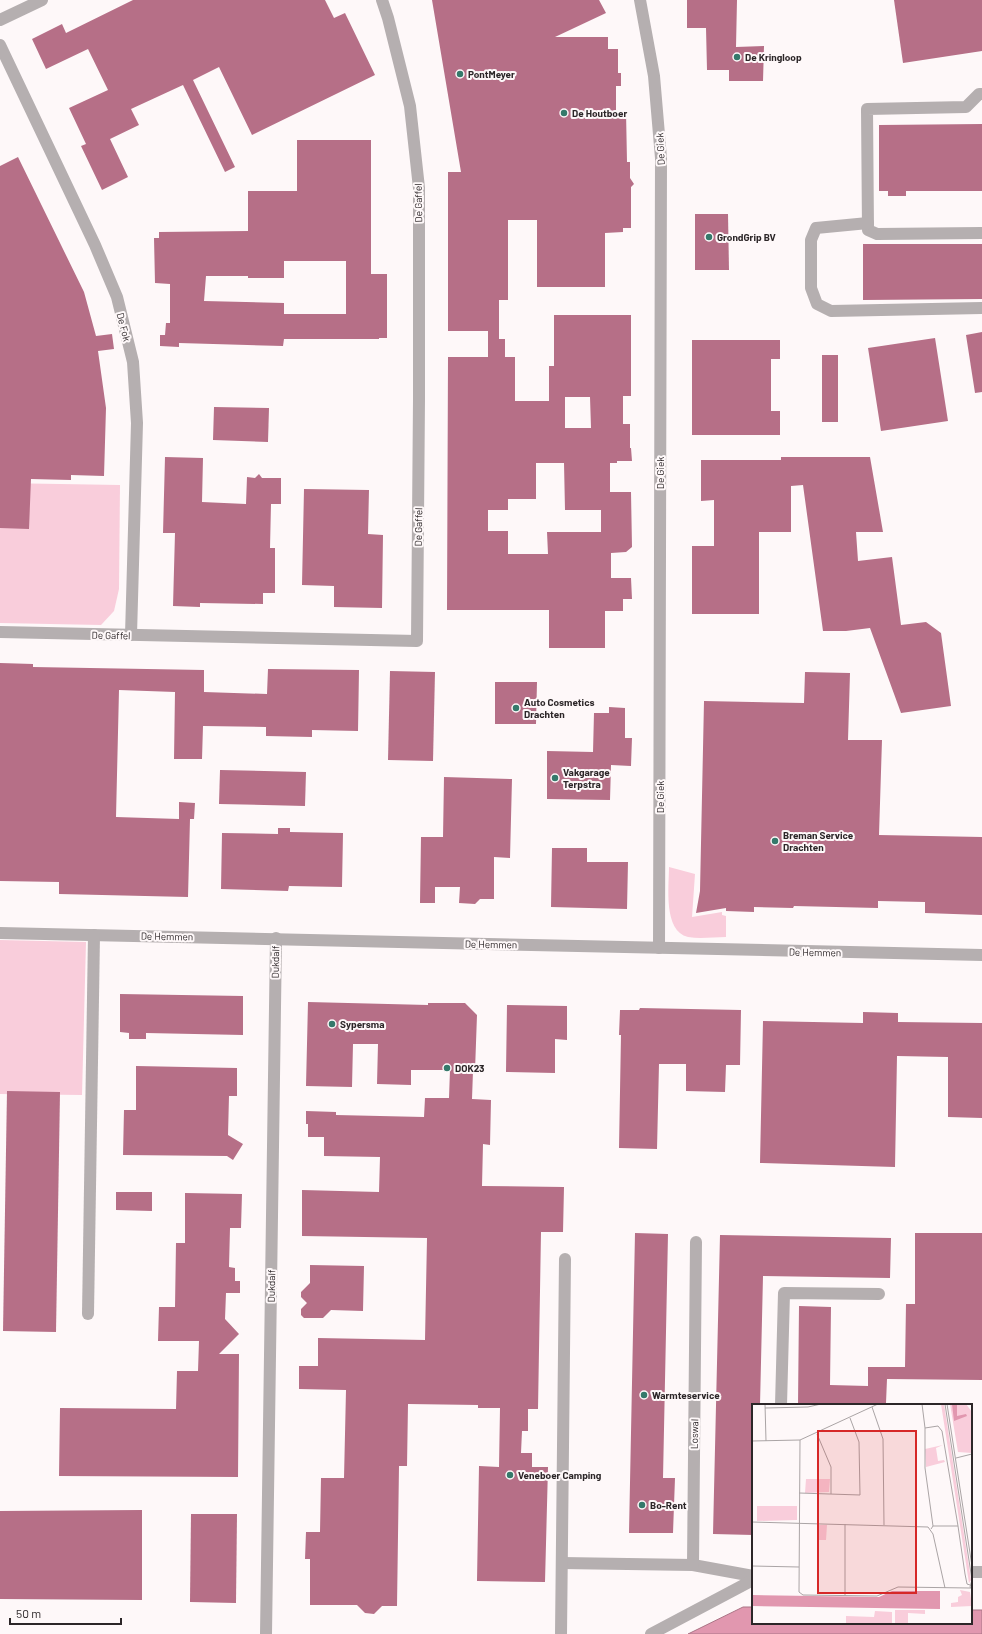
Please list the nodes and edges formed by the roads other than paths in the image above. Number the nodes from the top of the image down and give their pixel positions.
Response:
1 (42, 0) edge
2 (382, 0) edge
3 (640, 0) edge
4 (0, 20) edge
5 (0, 45) edge
6 (982, 94) edge
7 (868, 223) junction
8 (982, 232) edge
9 (982, 308) edge
10 (0, 632) edge
11 (131, 635) junction
12 (0, 933) edge
13 (94, 935) junction
14 (276, 938) junction
15 (659, 948) junction
16 (982, 956) edge
17 (696, 1242) dead end
18 (565, 1258) dead end
19 (879, 1294) dead end
20 (88, 1314) dead end
21 (781, 1404) edge
22 (562, 1562) junction
23 (692, 1565) junction
24 (752, 1576) edge
25 (752, 1581) edge
26 (266, 1634) edge
27 (561, 1634) edge
28 (651, 1634) edge

1 - 4 street
2 - 11 street, De Gaffel
3 - 15 street, De Giek
5 - 11 street, De Fok
6 - 7 street
7 - 8 street
7 - 9 street
10 - 11 street, De Gaffel
12 - 13 street, De Hemmen
13 - 14 street, De Hemmen
13 - 20 street
14 - 15 street, De Hemmen
14 - 26 street, Dukdalf
15 - 16 street, De Hemmen
17 - 23 street, Loswal
18 - 22 street
19 - 21 street
22 - 23 street
22 - 27 street
23 - 24 street
25 - 28 street

